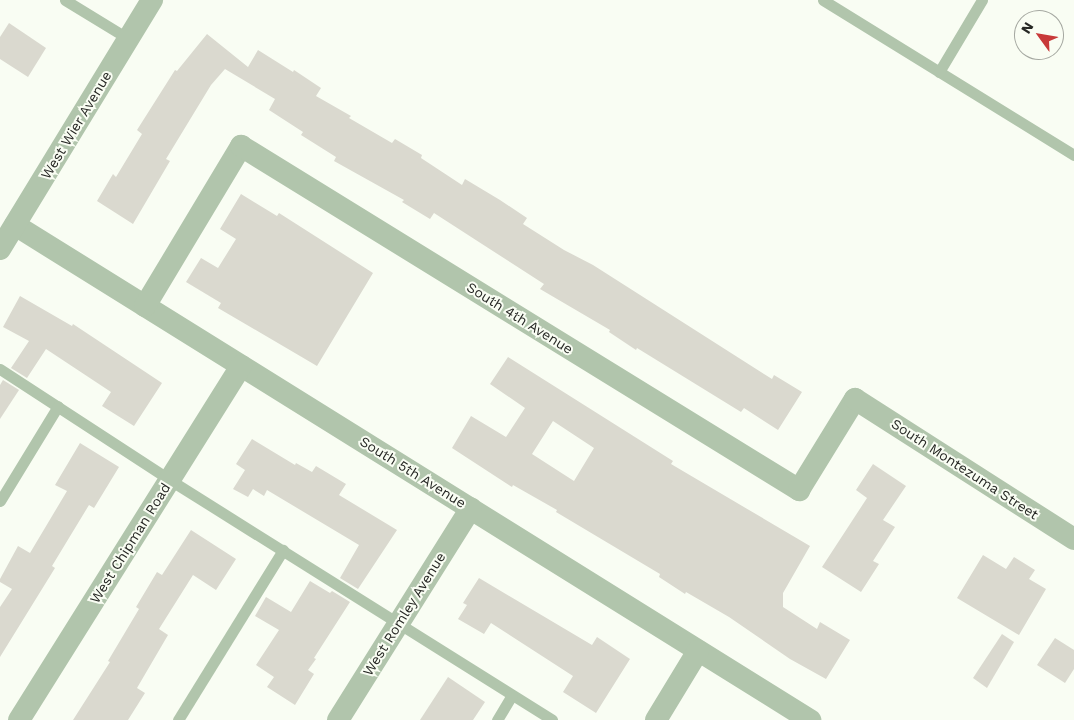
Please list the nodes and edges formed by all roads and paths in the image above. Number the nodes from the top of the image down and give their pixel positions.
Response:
1 (65, 0) edge
2 (152, 0) edge
3 (823, 0) edge
4 (982, 0) edge
5 (129, 39) junction
6 (939, 72) junction
7 (1074, 155) edge
8 (15, 225) junction
9 (0, 249) edge
10 (145, 306) junction
11 (241, 366) junction
12 (0, 369) edge
13 (855, 399) joint
14 (58, 406) junction
15 (170, 480) junction
16 (0, 501) edge
17 (471, 508) junction
18 (1074, 539) edge
19 (284, 550) junction
20 (398, 624) junction
21 (698, 651) junction
22 (512, 695) junction
23 (19, 720) edge
24 (178, 720) edge
25 (338, 720) edge
26 (497, 720) edge
27 (552, 720) edge
28 (656, 720) edge
29 (810, 720) edge

1 - 5 lane
2 - 5 street, West Wier Avenue
3 - 6 lane
4 - 6 lane
5 - 8 street, West Wier Avenue
6 - 7 lane
8 - 9 street, West Wier Avenue
8 - 10 street, South 5th Avenue
10 - 11 street, South 5th Avenue
10 - 13 street, South 4th Avenue
11 - 15 street, West Chipman Road
11 - 17 street, South 5th Avenue
12 - 14 lane
13 - 18 street, South Montezuma Street
14 - 15 lane
14 - 16 lane
15 - 19 lane
15 - 23 street, West Chipman Road
17 - 20 street, West Romley Avenue
17 - 21 street, South 5th Avenue
19 - 20 lane
19 - 24 lane
20 - 22 lane
20 - 25 street, West Romley Avenue
21 - 28 street
21 - 29 street, South 5th Avenue
22 - 26 lane
22 - 27 lane

